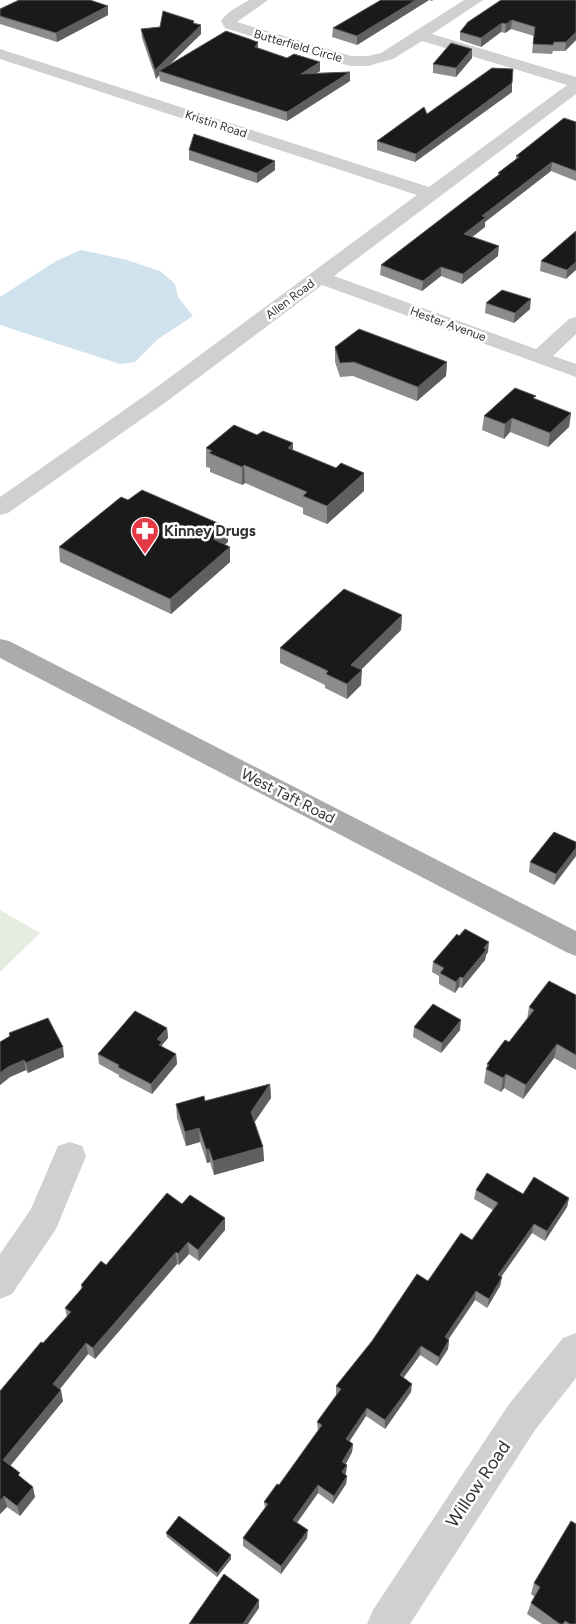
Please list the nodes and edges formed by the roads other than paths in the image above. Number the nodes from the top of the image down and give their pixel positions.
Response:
1 (260, 0) edge
2 (475, 0) edge
3 (422, 36) junction
4 (0, 54) edge
5 (576, 84) edge
6 (553, 103) junction
7 (576, 109) edge
8 (432, 194) junction
9 (319, 277) junction
10 (576, 323) edge
11 (539, 358) junction
12 (576, 371) edge
13 (0, 508) edge
14 (0, 647) edge
15 (576, 944) edge
16 (70, 1156) dead end
17 (0, 1283) edge
18 (576, 1350) edge
19 (387, 1624) edge

1 - 3 street, Butterfield Circle
2 - 3 street
3 - 5 street
4 - 8 street, Kristin Road
5 - 6 street, Allen Road
6 - 7 street
6 - 8 street, Allen Road
8 - 9 street, Allen Road
9 - 11 street, Hester Avenue
9 - 13 street, Allen Road
10 - 11 street
11 - 12 street, Hester Avenue
14 - 15 main road, West Taft Road
16 - 17 street
18 - 19 street, Willow Road

